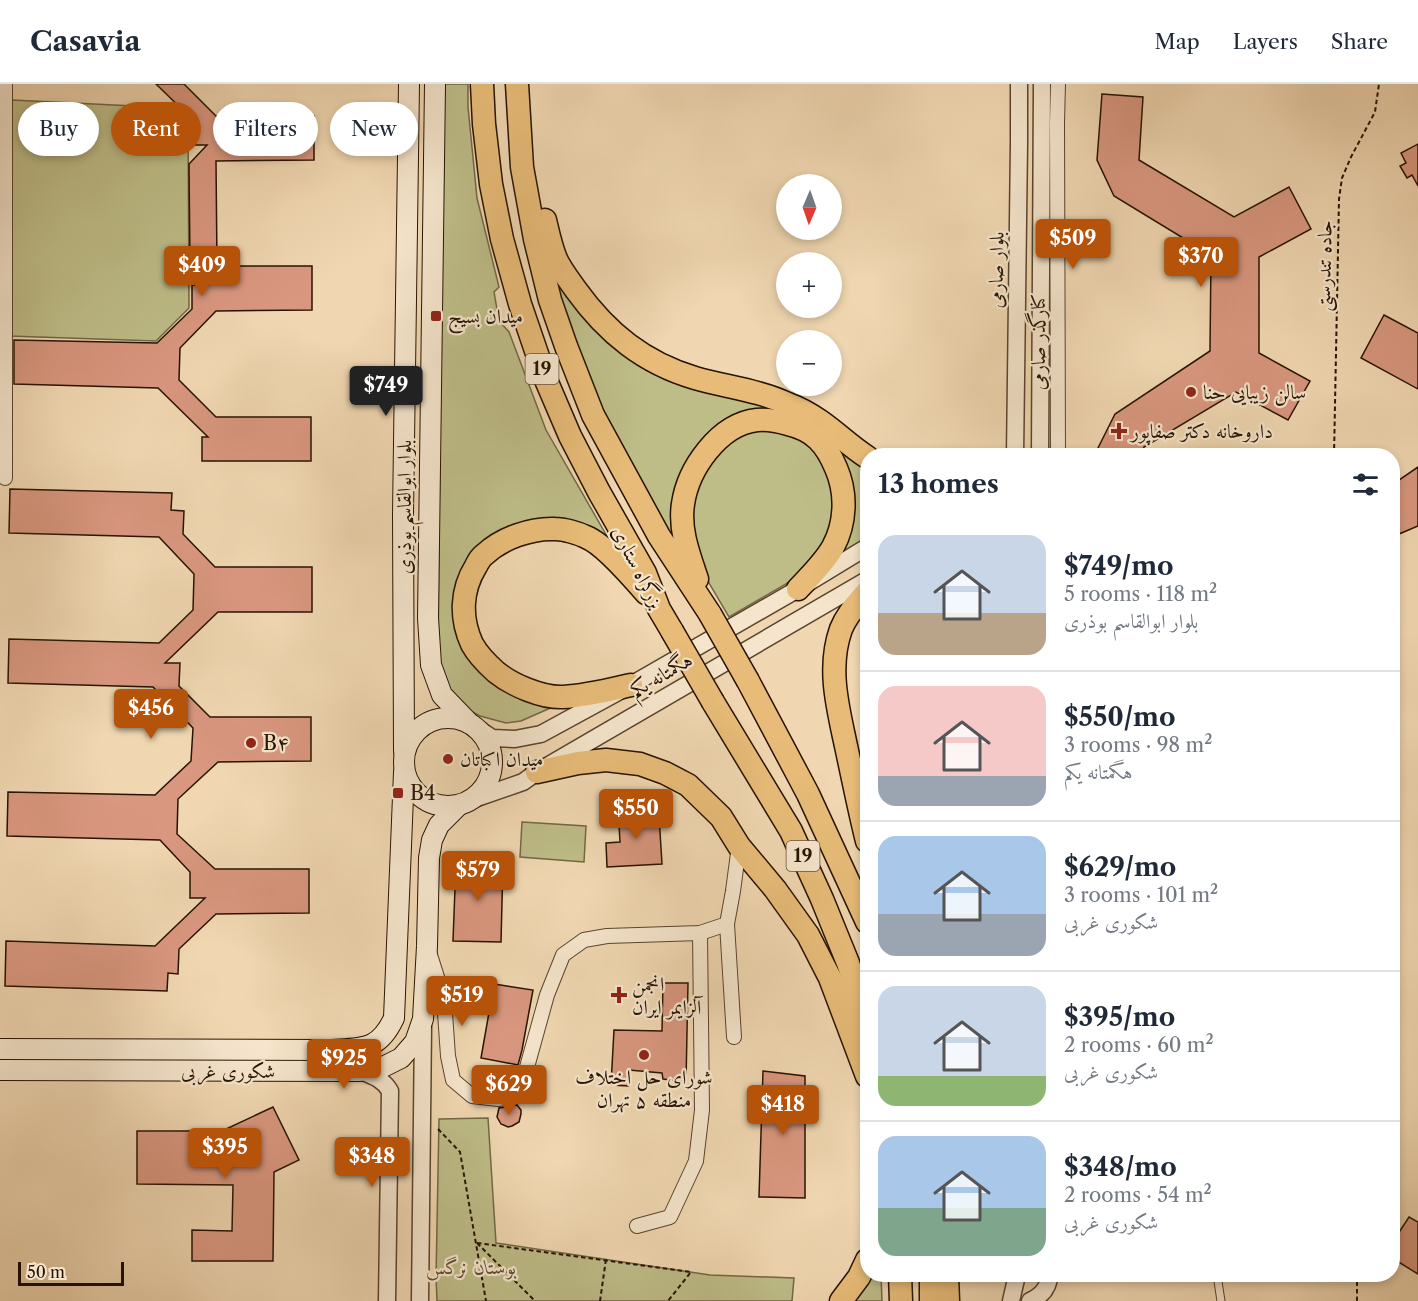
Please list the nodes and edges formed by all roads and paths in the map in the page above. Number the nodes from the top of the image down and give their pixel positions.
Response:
1 (5, 84) edge
2 (409, 84) edge
3 (435, 84) edge
4 (482, 84) edge
5 (1058, 84) edge
6 (1379, 84) edge
7 (1018, 91) edge
8 (1042, 91) edge
9 (517, 94) edge
10 (1019, 122) junction
11 (1049, 122) junction
12 (1041, 142) junction
13 (1019, 143) junction
14 (1015, 448) edge
15 (1040, 448) edge
16 (1058, 448) edge
17 (1334, 448) edge
18 (860, 452) edge
19 (5, 478) dead end
20 (403, 531) junction
21 (429, 532) junction
22 (860, 551) edge
23 (860, 584) edge
24 (798, 589) junction
25 (860, 599) edge
26 (659, 609) junction
27 (710, 614) junction
28 (631, 685) junction
29 (474, 726) junction
30 (405, 751) junction
31 (404, 772) junction
32 (537, 772) junction
33 (466, 802) junction
34 (860, 811) edge
35 (739, 846) junction
36 (860, 907) edge
37 (727, 924) junction
38 (700, 933) junction
39 (427, 946) junction
40 (860, 1001) edge
41 (423, 1018) junction
42 (734, 1037) dead end
43 (0, 1049) edge
44 (860, 1057) edge
45 (0, 1070) edge
46 (360, 1071) junction
47 (422, 1111) junction
48 (637, 1226) dead end
49 (477, 1243) junction
50 (606, 1259) dead end
51 (860, 1275) edge
52 (900, 1282) edge
53 (931, 1282) edge
54 (947, 1282) edge
55 (1015, 1282) edge
56 (1049, 1282) edge
57 (1218, 1282) edge
58 (1357, 1282) edge
59 (387, 1301) edge
60 (420, 1301) edge
61 (486, 1301) edge
62 (535, 1301) edge
63 (600, 1301) edge
64 (668, 1301) edge
65 (841, 1301) edge
66 (901, 1301) edge
67 (931, 1301) edge
68 (948, 1301) edge
69 (1011, 1301) edge
70 (1030, 1301) edge
71 (1221, 1301) edge
72 (1357, 1301) edge

1 - 19 street
2 - 20 main road, بلوار ابوالقاسم بوذری
3 - 21 main road, بلوار ابوالقاسم بوذری
4 - 26 highway, بزرگراه ستاری / 19
5 - 11 street, کنارگذر صارمی
6 - 17 path, جاده تندرستی
7 - 8 street
7 - 10 street, بلوار صارمی
8 - 11 street
9 - 18 highway
9 - 27 highway, بزرگراه ستاری / 19
10 - 11 street
10 - 13 street, بلوار صارمی
11 - 12 street
11 - 16 street, کنارگذر صارمی
12 - 13 street
12 - 15 street
13 - 14 street, بلوار صارمی
20 - 21 main road
20 - 30 main road, بلوار ابوالقاسم بوذری
21 - 29 main road, بلوار ابوالقاسم بوذری
22 - 24 street, هگمتانه یکم
23 - 32 street, هگمتانه یکم
24 - 27 highway
24 - 28 street, هگمتانه یکم
25 - 34 highway
26 - 28 highway
26 - 40 highway, بزرگراه ستاری / 19, bridge
27 - 36 highway, بزرگراه ستاری / 19, bridge
28 - 29 street, هگمتانه یکم
29 - 30 main road
29 - 33 main road
30 - 31 main road
31 - 33 main road
31 - 43 main road, شکوری غربی
32 - 33 street, هگمتانه یکم
32 - 35 highway
33 - 39 main road, شکوری غربی
35 - 37 street
35 - 44 highway
37 - 38 street
37 - 42 street
38 - 39 street
38 - 48 street
39 - 41 main road, شکوری غربی
41 - 46 main road, شکوری غربی
41 - 47 street
45 - 46 main road, شکوری غربی
46 - 59 street
47 - 49 path
47 - 60 street
49 - 61 path
49 - 62 path
49 - 64 path
50 - 63 path
51 - 65 highway
52 - 66 highway
53 - 67 highway
54 - 68 highway
55 - 69 street
56 - 70 street
57 - 71 lane
58 - 72 path

